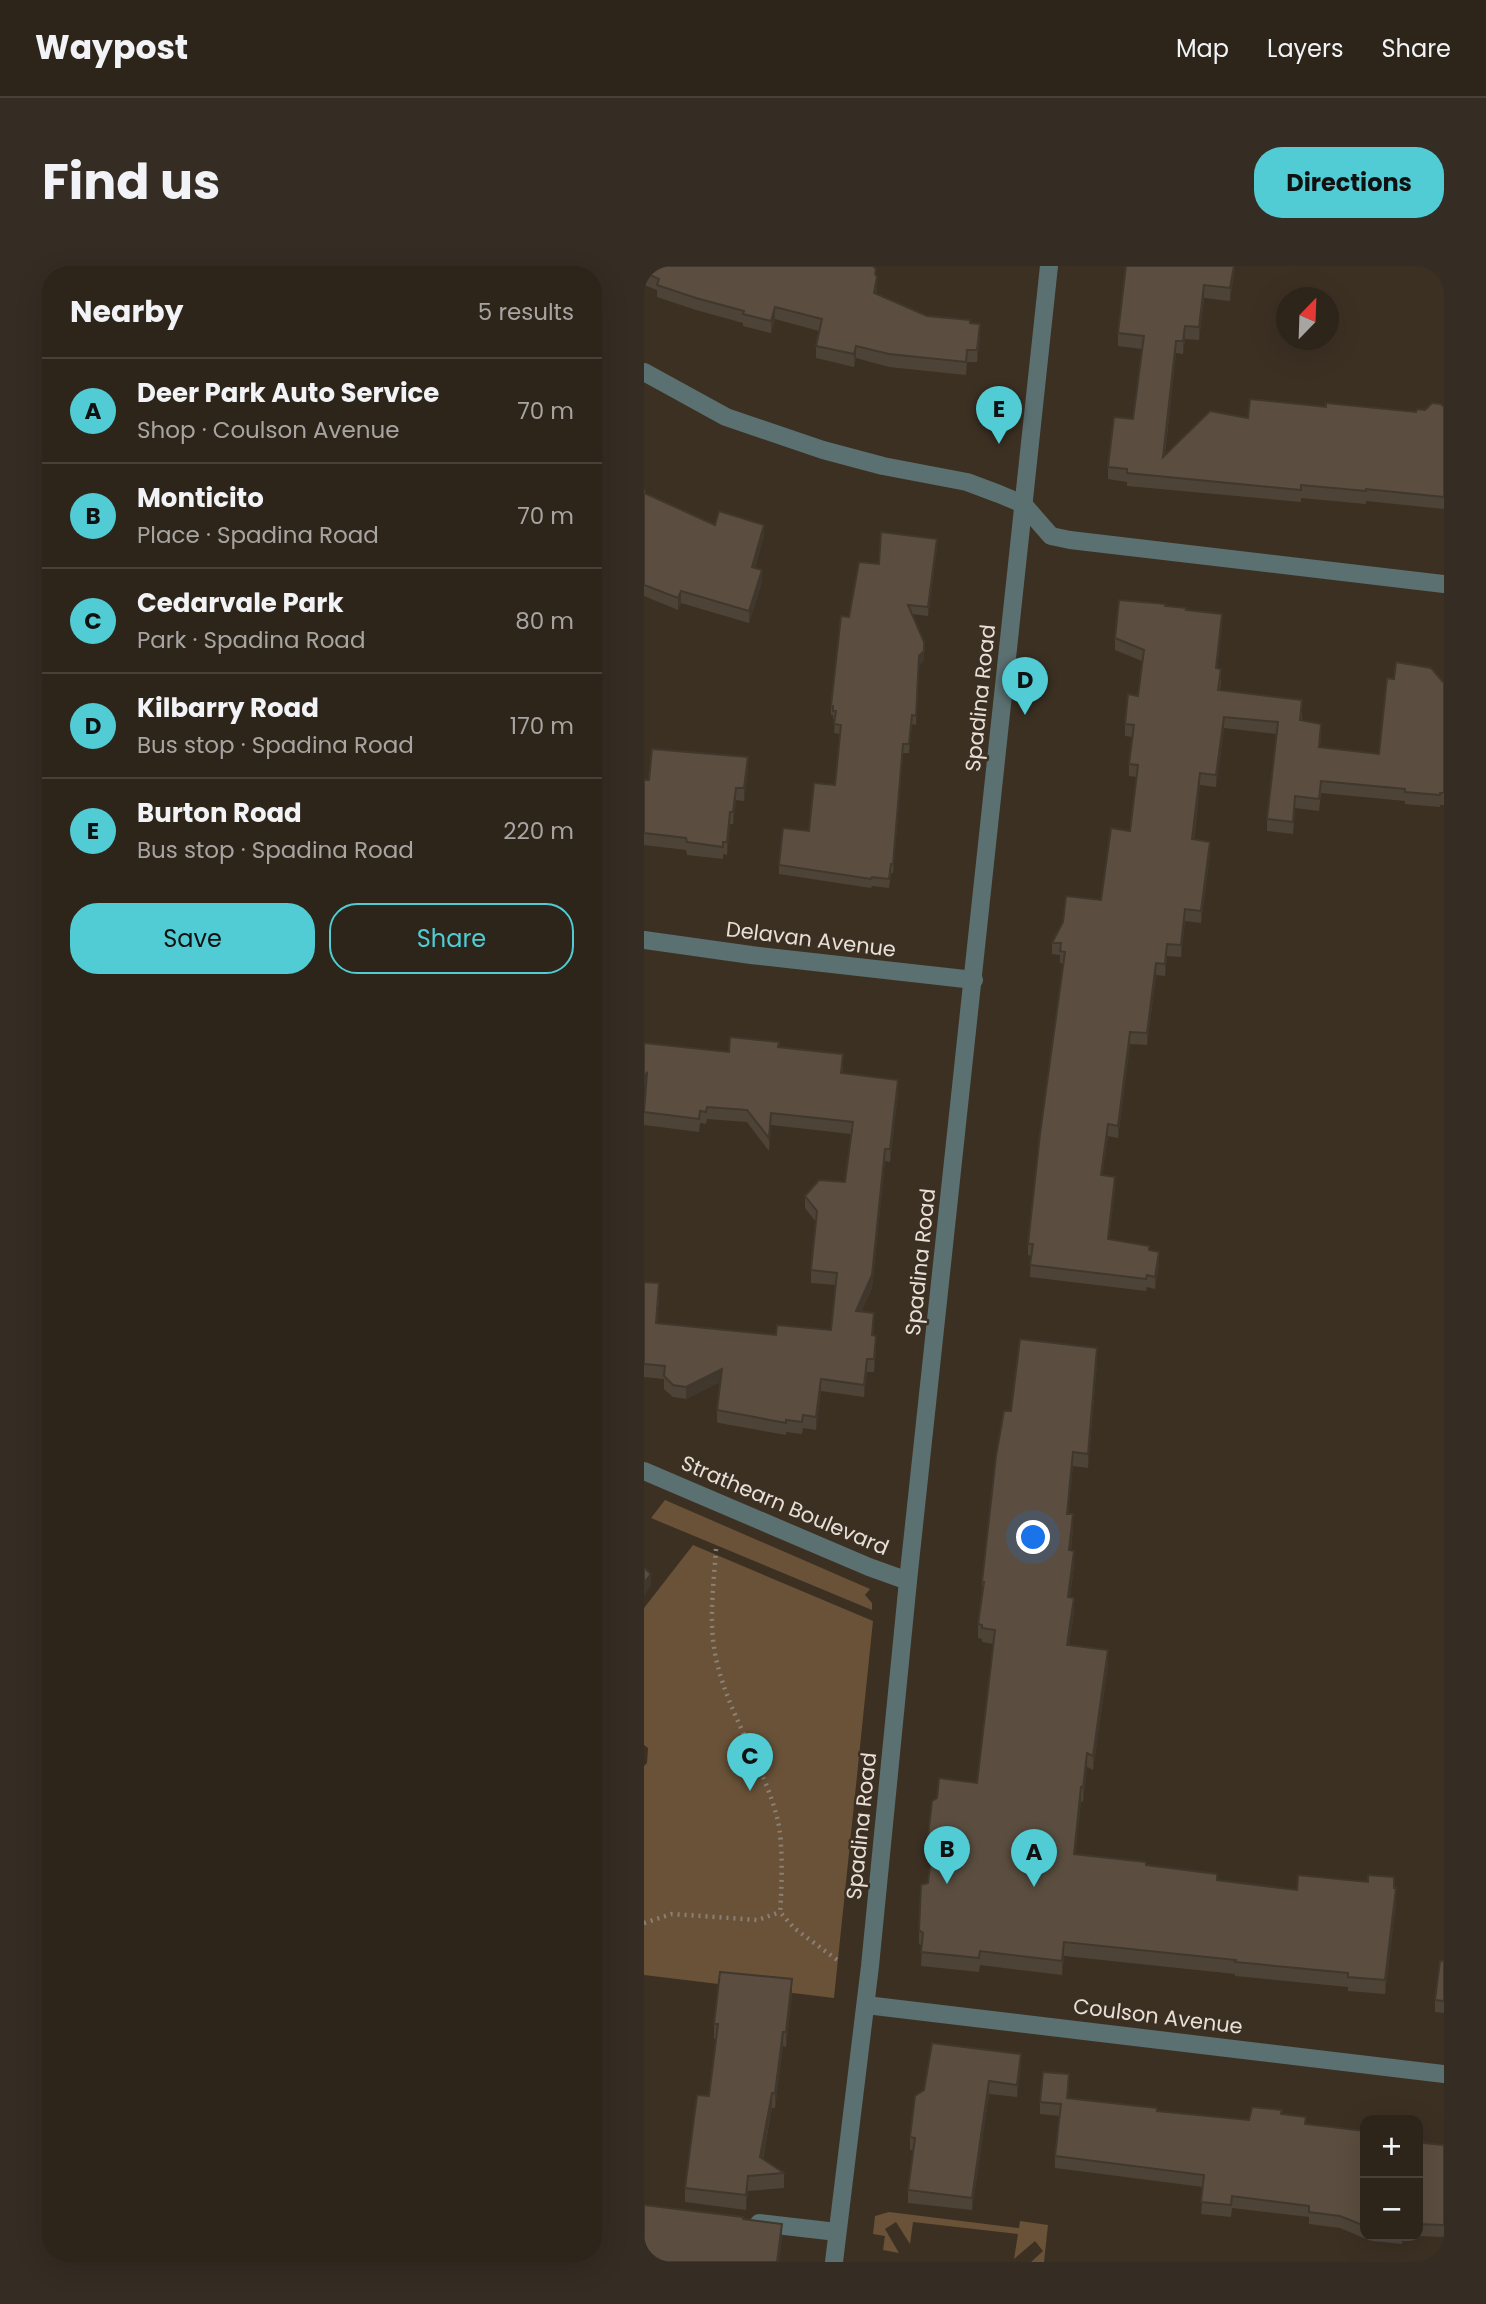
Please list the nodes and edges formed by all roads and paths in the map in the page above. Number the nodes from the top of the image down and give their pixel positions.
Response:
1 (1049, 266) edge
2 (644, 372) edge
3 (1023, 504) junction
4 (1444, 584) edge
5 (644, 940) edge
6 (974, 980) junction
7 (644, 1471) edge
8 (716, 1549) dead end
9 (908, 1581) junction
10 (780, 1912) junction
11 (644, 1923) edge
12 (841, 1962) dead end
13 (866, 2005) junction
14 (1444, 2074) edge
15 (748, 2222) edge
16 (837, 2232) junction
17 (834, 2262) edge

1 - 3 street, Spadina Road
2 - 3 street
3 - 4 street
3 - 6 street, Spadina Road
5 - 6 street, Delavan Avenue
6 - 9 street, Spadina Road
7 - 9 street, Strathearn Boulevard
8 - 10 path
9 - 13 street, Spadina Road
10 - 11 path
10 - 12 path
13 - 14 street, Coulson Avenue
13 - 16 street, Spadina Road
15 - 16 street
16 - 17 street, Spadina Road

